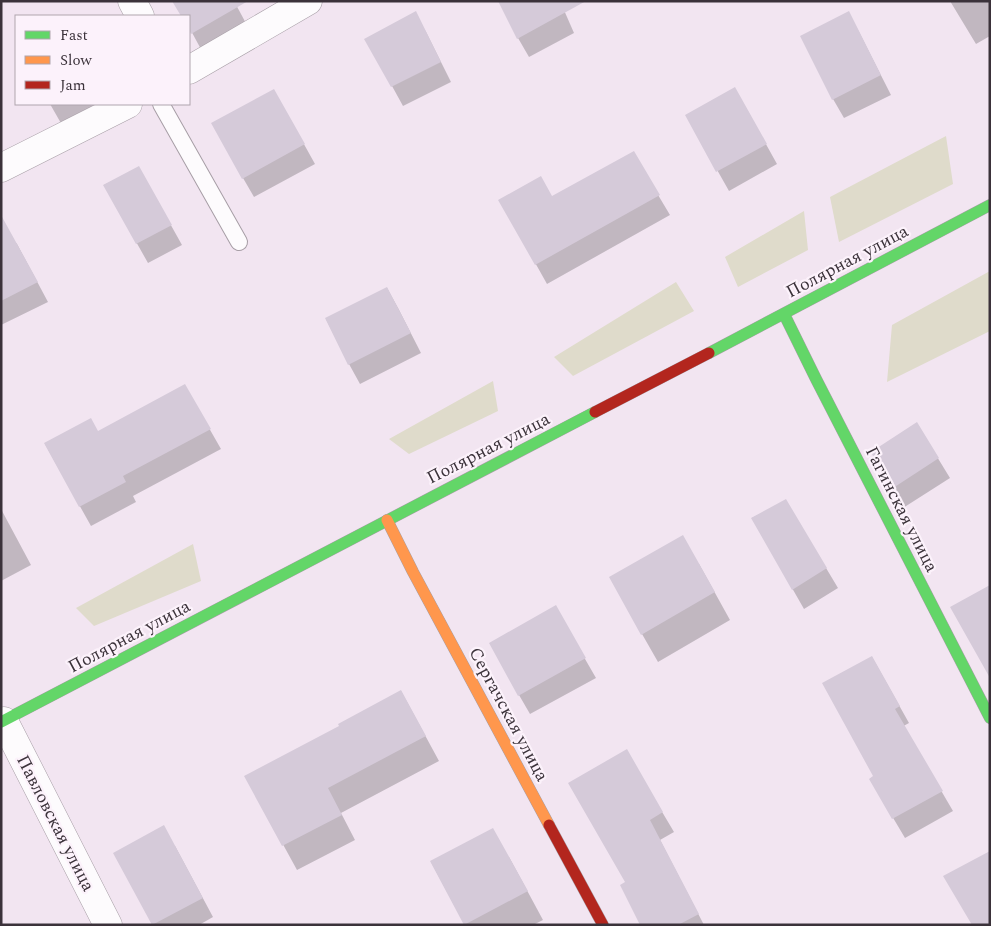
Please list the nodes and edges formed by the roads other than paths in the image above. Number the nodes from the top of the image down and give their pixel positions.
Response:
1 (132, 1) edge
2 (308, 1) edge
3 (139, 15) edge
4 (190, 69) edge
5 (126, 105) edge
6 (161, 105) edge
7 (1, 168) edge
8 (990, 205) edge
9 (239, 242) dead end
10 (784, 314) junction
11 (386, 520) junction
12 (990, 718) edge
13 (3, 722) edge
14 (108, 925) edge
15 (603, 925) edge

1 - 3 street
2 - 4 street
5 - 7 street
6 - 9 lane
8 - 10 main road, Полярная улица
10 - 11 main road, Полярная улица
10 - 12 main road, Гагинская улица
11 - 13 main road, Полярная улица
11 - 15 main road, Сергачская улица
13 - 14 street, Павловская улица

